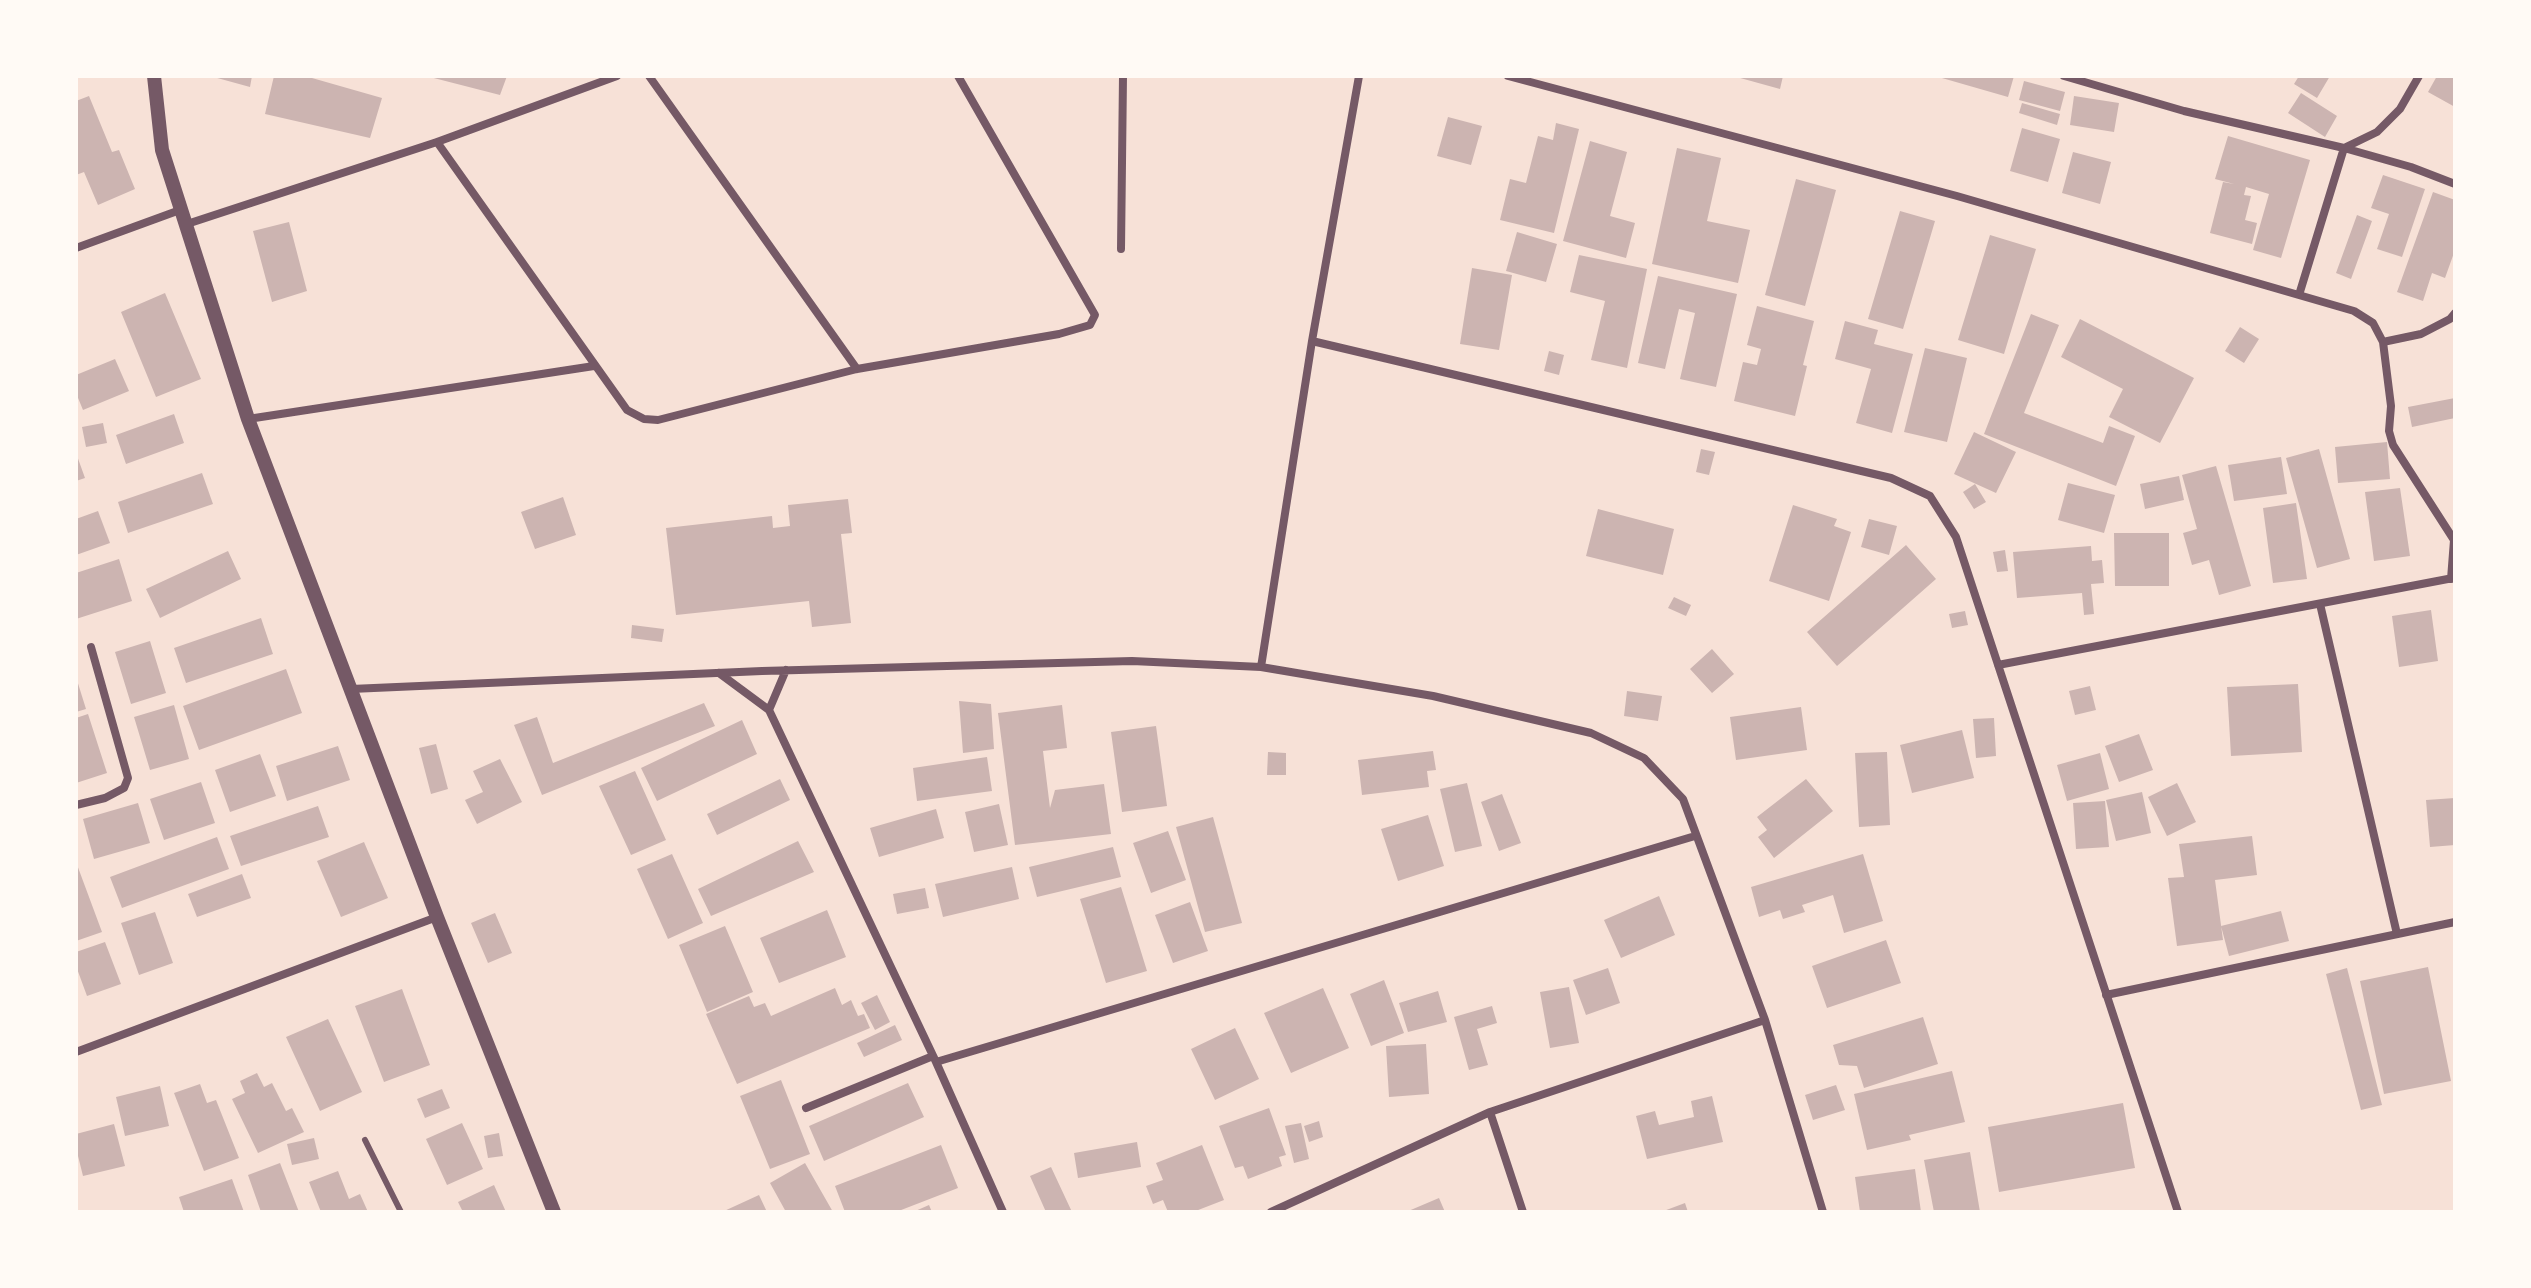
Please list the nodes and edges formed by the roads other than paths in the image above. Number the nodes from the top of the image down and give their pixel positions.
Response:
1 (154, 76) edge
2 (617, 76) edge
3 (649, 76) edge
4 (958, 76) edge
5 (1123, 76) edge
6 (1359, 76) edge
7 (1508, 76) edge
8 (2064, 76) edge
9 (2419, 76) edge
10 (1542, 80) edge
11 (437, 142) junction
12 (2344, 148) junction
13 (2455, 184) edge
14 (180, 210) junction
15 (187, 224) junction
16 (76, 248) edge
17 (1121, 249) dead end
18 (2299, 295) junction
19 (2455, 313) edge
20 (1312, 341) junction
21 (2383, 342) junction
22 (594, 366) junction
23 (857, 369) junction
24 (248, 419) junction
25 (2453, 578) edge
26 (2320, 604) junction
27 (91, 647) dead end
28 (1998, 665) junction
29 (1261, 667) junction
30 (786, 670) junction
31 (719, 673) junction
32 (351, 689) junction
33 (769, 710) junction
34 (76, 805) edge
35 (1695, 836) junction
36 (437, 917) junction
37 (2455, 922) edge
38 (2397, 934) junction
39 (2106, 995) junction
40 (1765, 1020) junction
41 (76, 1052) edge
42 (935, 1059) junction
43 (806, 1108) dead end
44 (1490, 1112) junction
45 (365, 1140) dead end
46 (401, 1212) edge
47 (554, 1212) edge
48 (1003, 1212) edge
49 (1271, 1212) edge
50 (1523, 1212) edge
51 (1823, 1212) edge
52 (2178, 1212) edge

1 - 14 street
2 - 11 street
3 - 23 street
4 - 23 street
5 - 17 street
6 - 20 street
7 - 10 street
8 - 12 street
9 - 12 street
10 - 18 street
11 - 15 street
11 - 22 street
12 - 13 street
12 - 18 street
14 - 15 street
14 - 16 street
15 - 24 street
18 - 21 street
19 - 21 street
20 - 28 street
20 - 29 street
21 - 25 street
22 - 23 street
22 - 24 street
24 - 32 street
25 - 26 street
26 - 28 street
26 - 38 street
27 - 34 street
28 - 39 street
29 - 30 street
29 - 35 street
30 - 31 street
30 - 33 street
31 - 32 street
31 - 33 street
32 - 36 street
33 - 42 street
35 - 40 street
35 - 42 street
36 - 41 street
36 - 47 street
37 - 38 street
38 - 39 street
39 - 52 street
40 - 44 street
40 - 51 street
42 - 43 street
42 - 48 street
44 - 49 street
44 - 50 street
45 - 46 lane

